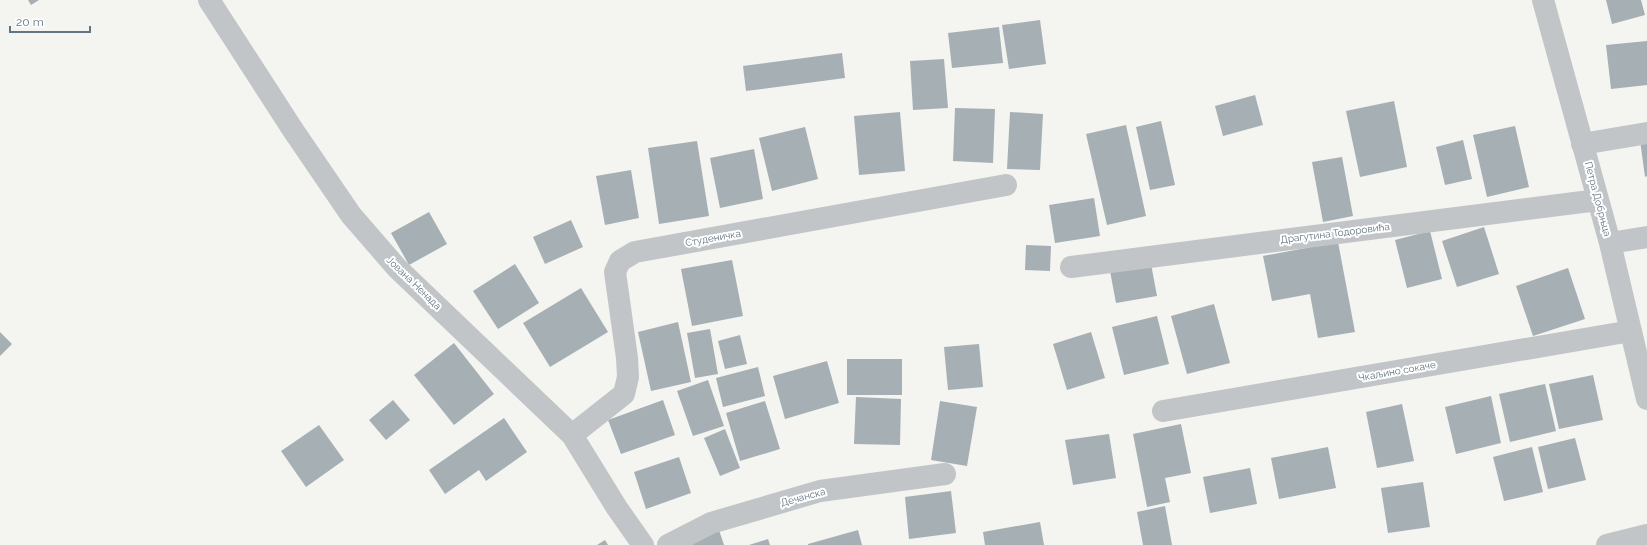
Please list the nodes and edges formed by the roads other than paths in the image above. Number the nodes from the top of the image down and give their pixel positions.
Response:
1 (209, 0) edge
2 (1543, 0) edge
3 (1647, 133) edge
4 (1582, 144) junction
5 (1006, 185) dead end
6 (1598, 200) junction
7 (1647, 237) edge
8 (1610, 243) junction
9 (1071, 267) dead end
10 (1631, 331) junction
11 (1647, 399) edge
12 (1163, 411) dead end
13 (572, 435) junction
14 (944, 474) dead end
15 (1647, 535) edge
16 (643, 545) edge
17 (668, 545) edge
18 (1607, 545) edge

1 - 13 street, Јована Ненада
2 - 4 street, Петра Добрњца
3 - 4 street
4 - 6 street, Петра Добрњца
5 - 13 street, Студеничка
6 - 8 street, Петра Добрњца
6 - 9 street, Драгутина Тодоровића
7 - 8 street
8 - 10 street, Петра Добрњца
10 - 11 street, Петра Добрњца
10 - 12 street, Чкаљино сокаче
13 - 16 street, Јована Ненада
14 - 17 street, Дечанска
15 - 18 street

